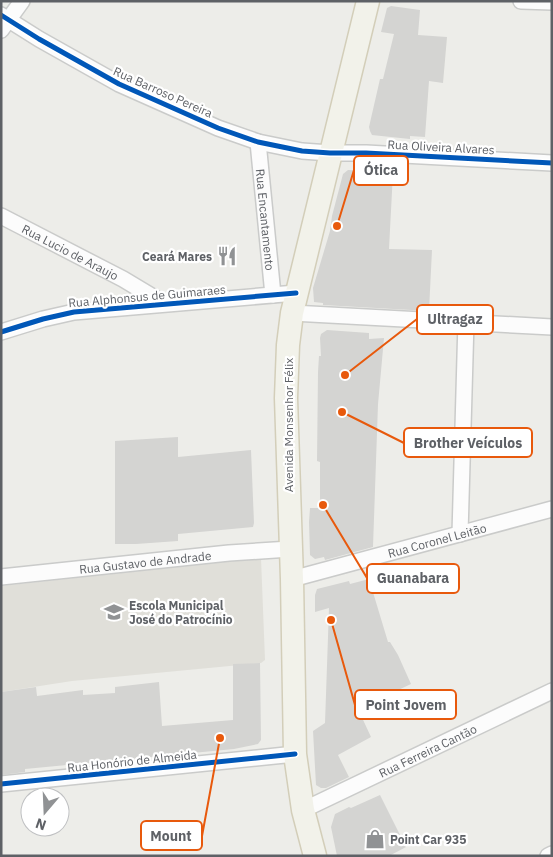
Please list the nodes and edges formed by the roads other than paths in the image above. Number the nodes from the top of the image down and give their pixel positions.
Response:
1 (22, 1) edge
2 (368, 1) edge
3 (521, 1) edge
4 (552, 2) edge
5 (4, 22) edge
6 (258, 142) junction
7 (330, 154) junction
8 (552, 163) edge
9 (1, 216) edge
10 (272, 295) junction
11 (162, 303) junction
12 (294, 303) junction
13 (466, 321) junction
14 (552, 327) edge
15 (1, 332) edge
16 (552, 509) edge
17 (460, 534) junction
18 (290, 549) junction
19 (1, 577) edge
20 (292, 579) junction
21 (552, 692) edge
22 (295, 754) junction
23 (1, 784) edge
24 (303, 810) junction
25 (552, 854) edge
26 (315, 856) edge
27 (548, 856) edge

1 - 5 street
2 - 7 main road, Avenida Monsenhor Félix
3 - 4 street
5 - 6 street, Rua Barroso Pereira
6 - 7 street, Rua Barroso Pereira
6 - 10 street, Rua Encantamento
7 - 8 street, Rua Oliveira Alvares
7 - 12 main road, Avenida Monsenhor Félix
9 - 11 street, Rua Lucio de Araujo
10 - 11 street, Rua Alphonsus de Guimaraes
10 - 12 street, Rua Alphonsus de Guimaraes
11 - 15 street, Rua Alphonsus de Guimaraes
12 - 13 street, Rua Alphonsus de Guimaraes
12 - 18 main road, Avenida Monsenhor Félix
13 - 14 street, Rua Alphonsus de Guimaraes
13 - 17 street
16 - 17 street, Rua Coronel Leitão
17 - 20 street, Rua Coronel Leitão
18 - 19 street, Rua Gustavo de Andrade
18 - 20 main road, Avenida Monsenhor Félix
20 - 22 main road, Avenida Monsenhor Félix
21 - 24 street, Rua Ferreira Cantão
22 - 23 street, Rua Honório de Almeida
22 - 24 main road, Avenida Monsenhor Félix
24 - 26 main road, Avenida Monsenhor Félix
25 - 27 street

